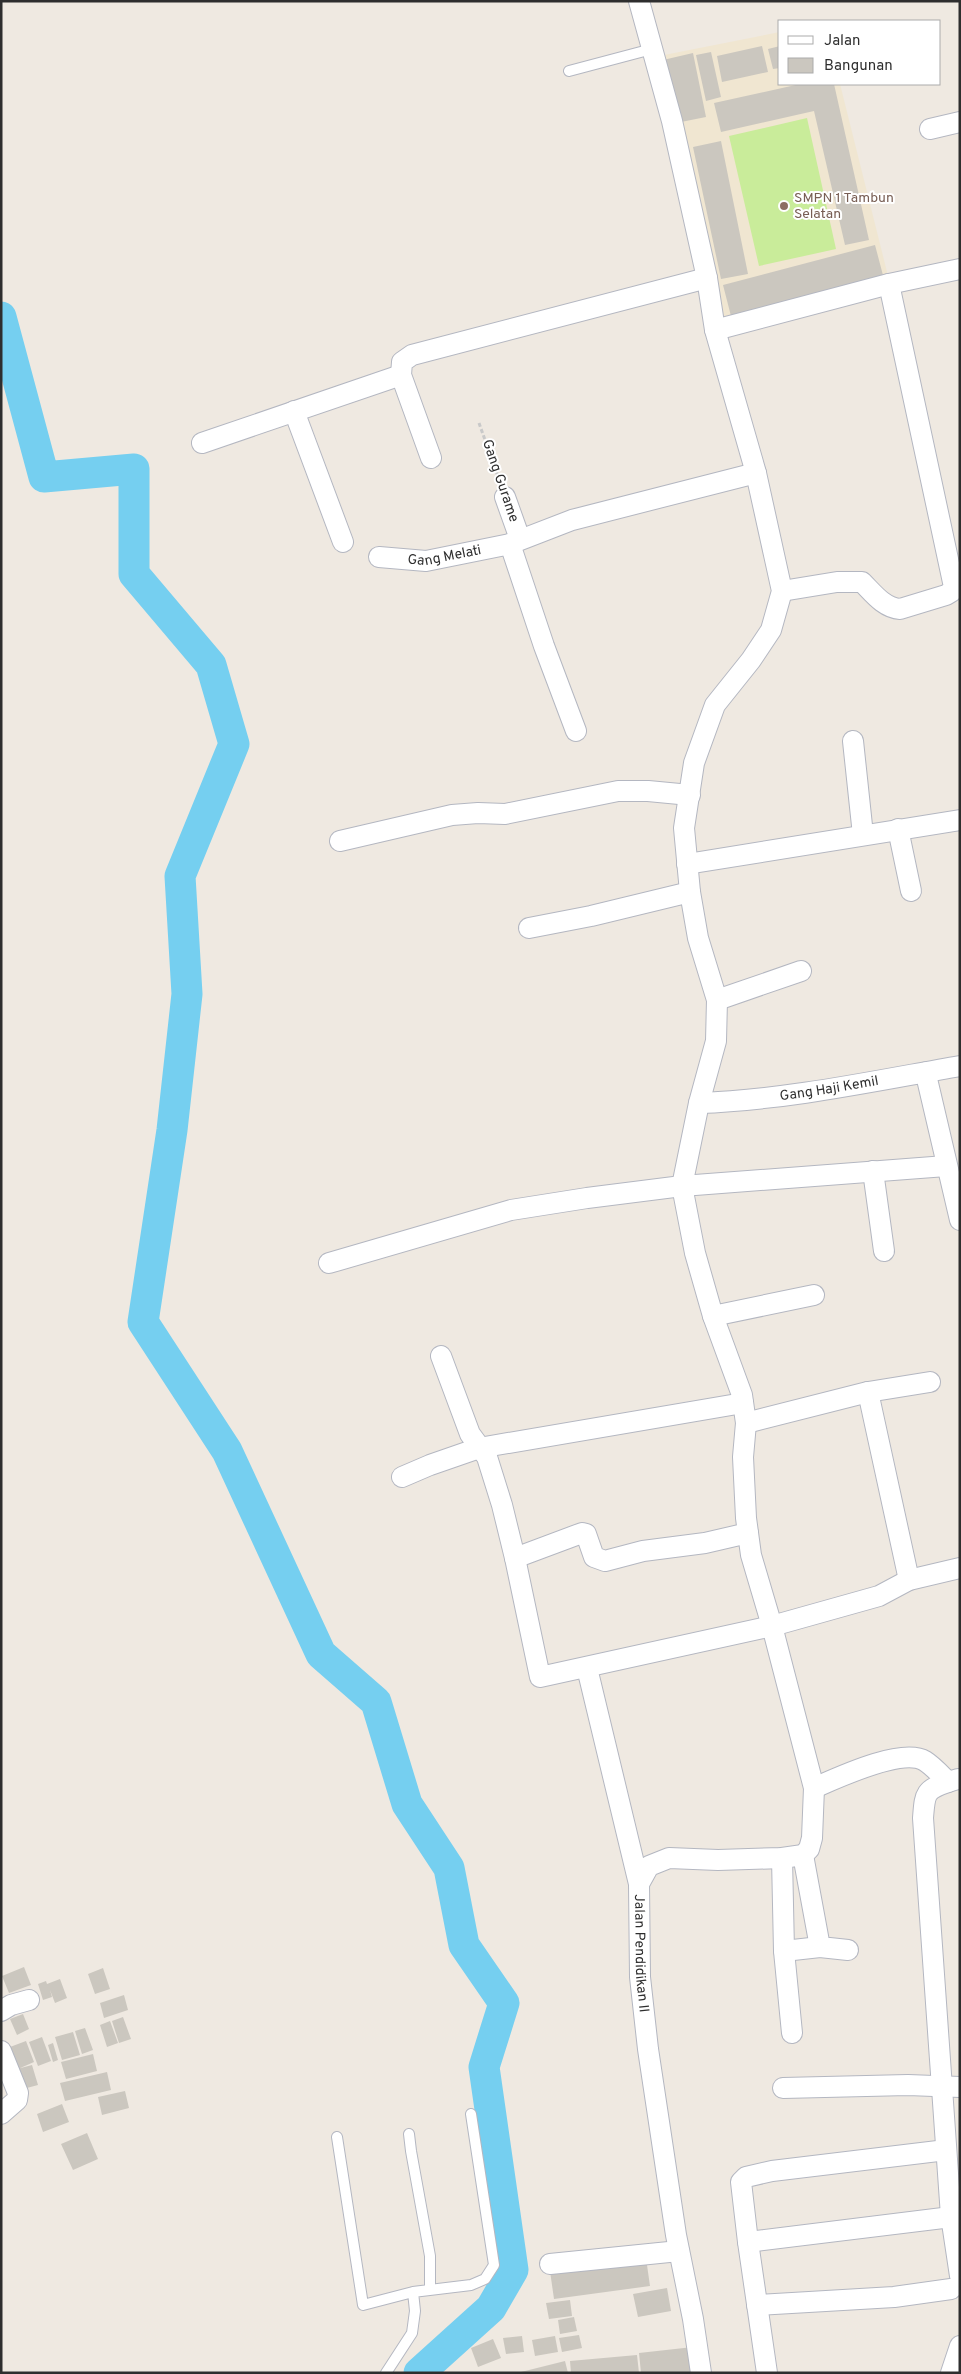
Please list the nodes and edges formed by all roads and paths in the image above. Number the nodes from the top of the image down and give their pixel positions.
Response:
1 (639, 1) edge
2 (652, 49) junction
3 (569, 71) dead end
4 (960, 122) edge
5 (930, 129) dead end
6 (960, 269) edge
7 (707, 278) junction
8 (889, 284) junction
9 (716, 330) junction
10 (401, 375) junction
11 (294, 410) junction
12 (479, 423) dead end
13 (202, 443) dead end
14 (431, 458) dead end
15 (756, 473) junction
16 (505, 496) joint
17 (515, 541) junction
18 (343, 542) dead end
19 (379, 558) dead end
20 (782, 591) junction
21 (576, 731) dead end
22 (853, 741) dead end
23 (690, 796) junction
24 (960, 820) edge
25 (898, 829) junction
26 (863, 835) junction
27 (340, 842) dead end
28 (688, 864) junction
29 (911, 891) dead end
30 (690, 892) junction
31 (529, 928) dead end
32 (801, 971) dead end
33 (717, 1000) junction
34 (960, 1066) edge
35 (928, 1072) junction
36 (699, 1103) junction
37 (946, 1166) junction
38 (873, 1171) junction
39 (682, 1186) junction
40 (960, 1220) edge
41 (884, 1251) dead end
42 (329, 1263) dead end
43 (814, 1295) dead end
44 (713, 1316) junction
45 (441, 1356) dead end
46 (930, 1382) dead end
47 (868, 1392) junction
48 (743, 1403) junction
49 (746, 1423) junction
50 (479, 1448) junction
51 (402, 1477) dead end
52 (748, 1533) junction
53 (515, 1558) junction
54 (960, 1568) edge
55 (909, 1580) junction
56 (772, 1626) junction
57 (587, 1668) junction
58 (954, 1780) edge
59 (814, 1788) junction
60 (803, 1854) junction
61 (782, 1858) junction
62 (639, 1884) junction
63 (820, 1947) junction
64 (848, 1950) dead end
65 (784, 1951) junction
66 (29, 2000) dead end
67 (1, 2011) edge
68 (792, 2033) dead end
69 (1, 2051) edge
70 (951, 2087) edge
71 (783, 2088) dead end
72 (1, 2114) edge
73 (471, 2114) dead end
74 (409, 2134) dead end
75 (337, 2137) dead end
76 (938, 2151) dead end
77 (943, 2218) dead end
78 (748, 2242) junction
79 (679, 2251) junction
80 (550, 2264) dead end
81 (955, 2282) edge
82 (430, 2290) junction
83 (413, 2292) junction
84 (757, 2305) junction
85 (960, 2346) edge
86 (386, 2373) edge
87 (701, 2373) edge
88 (767, 2373) edge
89 (951, 2373) edge

1 - 2 street
2 - 3 lane
2 - 7 street
4 - 5 street
6 - 8 street
7 - 9 street
7 - 10 street
8 - 9 street
8 - 20 street
9 - 15 street
10 - 11 street
10 - 14 street
11 - 13 street
11 - 18 street
12 - 16 path, Gang Gurame
15 - 17 street, Gang Melati
15 - 20 street
16 - 17 street, Gang Gurame
17 - 19 street, Gang Melati
17 - 21 street, Gang Gurame
20 - 23 street
22 - 26 street
23 - 27 street
23 - 28 street
24 - 25 street
25 - 26 street
25 - 29 street
26 - 28 street
28 - 30 street
30 - 31 street
30 - 33 street
32 - 33 street
33 - 36 street
34 - 35 street, Gang Haji Kemil
35 - 36 street, Gang Haji Kemil
35 - 37 street
36 - 39 street
37 - 38 street
37 - 40 street
38 - 39 street
38 - 41 street
39 - 42 street
39 - 44 street
43 - 44 street
44 - 48 street
45 - 50 street
46 - 47 street
47 - 49 street
47 - 55 street
48 - 49 street
48 - 50 street
49 - 52 street
50 - 51 street
50 - 53 street
52 - 53 street
52 - 56 street
53 - 57 street
54 - 55 street
55 - 56 street
56 - 57 street
56 - 59 street
57 - 62 street
58 - 59 street
58 - 70 street
59 - 60 street
60 - 61 street, Jalan Pendidikan II
60 - 63 street
61 - 62 street, Jalan Pendidikan II
61 - 65 street
62 - 79 street, Jalan Pendidikan II
63 - 64 street
63 - 65 street
65 - 68 street
66 - 67 street
69 - 72 street
70 - 71 street
70 - 81 street
73 - 82 lane
74 - 82 lane
75 - 83 lane
76 - 78 street
77 - 78 street
78 - 84 street
79 - 80 street
79 - 87 street, Jalan Pendidikan II
81 - 84 street
82 - 83 lane
83 - 86 lane
84 - 88 street
85 - 89 street

